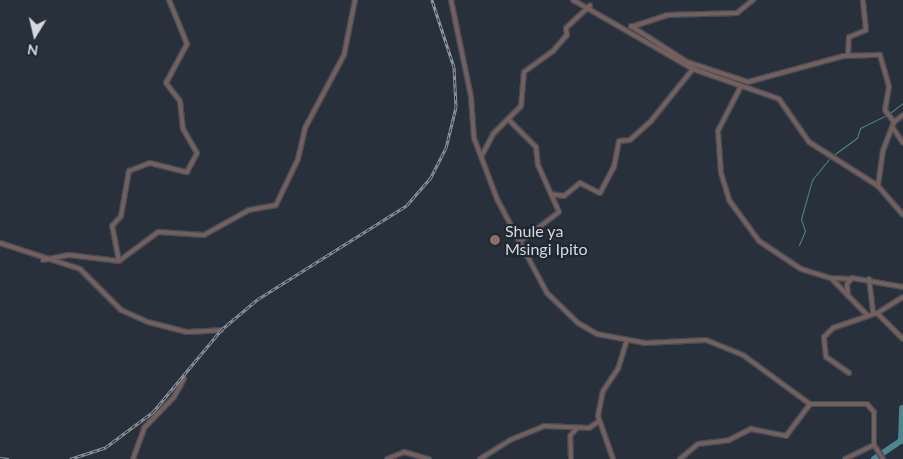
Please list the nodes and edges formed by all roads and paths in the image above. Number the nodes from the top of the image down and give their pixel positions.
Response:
1 (169, 0) edge
2 (355, 0) edge
3 (451, 0) edge
4 (574, 0) edge
5 (753, 0) edge
6 (863, 0) edge
7 (590, 6) junction
8 (630, 27) junction
9 (848, 55) junction
10 (693, 69) junction
11 (741, 86) junction
12 (903, 115) edge
13 (510, 121) junction
14 (894, 122) junction
15 (893, 128) junction
16 (903, 143) edge
17 (482, 157) junction
18 (878, 186) junction
19 (551, 194) junction
20 (903, 215) edge
21 (0, 244) edge
22 (518, 244) junction
23 (43, 260) junction
24 (119, 261) junction
25 (831, 278) junction
26 (850, 279) junction
27 (869, 279) junction
28 (903, 287) edge
29 (848, 296) junction
30 (903, 297) edge
31 (875, 314) junction
32 (868, 316) junction
33 (221, 330) dead end
34 (903, 339) edge
35 (626, 342) junction
36 (849, 373) dead end
37 (184, 379) dead end
38 (810, 404) junction
39 (598, 422) junction
40 (577, 428) junction
41 (874, 445) junction
42 (133, 459) edge
43 (387, 459) edge
44 (429, 459) edge
45 (480, 459) edge
46 (571, 459) edge
47 (613, 459) edge
48 (680, 459) edge
49 (844, 459) edge
50 (883, 459) edge

1 - 24 street
2 - 24 street
3 - 17 street
4 - 7 street
5 - 8 street
6 - 9 street
7 - 8 street
7 - 13 street
8 - 9 street
8 - 10 street
9 - 14 street
10 - 11 street
10 - 19 street
11 - 18 street
11 - 25 street
12 - 14 street
13 - 17 street
13 - 19 street
14 - 15 street
15 - 16 street
15 - 18 street
17 - 22 street
18 - 20 street
19 - 22 street
21 - 23 street
22 - 35 street
23 - 24 street
23 - 33 street
25 - 26 street
25 - 29 street
26 - 27 street
26 - 29 street
27 - 28 street
27 - 31 street
29 - 32 street
30 - 31 street
31 - 32 street
31 - 34 street
32 - 36 street
35 - 38 street
35 - 39 street
37 - 42 street
38 - 41 street
38 - 48 street
39 - 40 street
39 - 47 street
40 - 45 street
40 - 46 street
41 - 49 street
41 - 50 street
43 - 44 street

